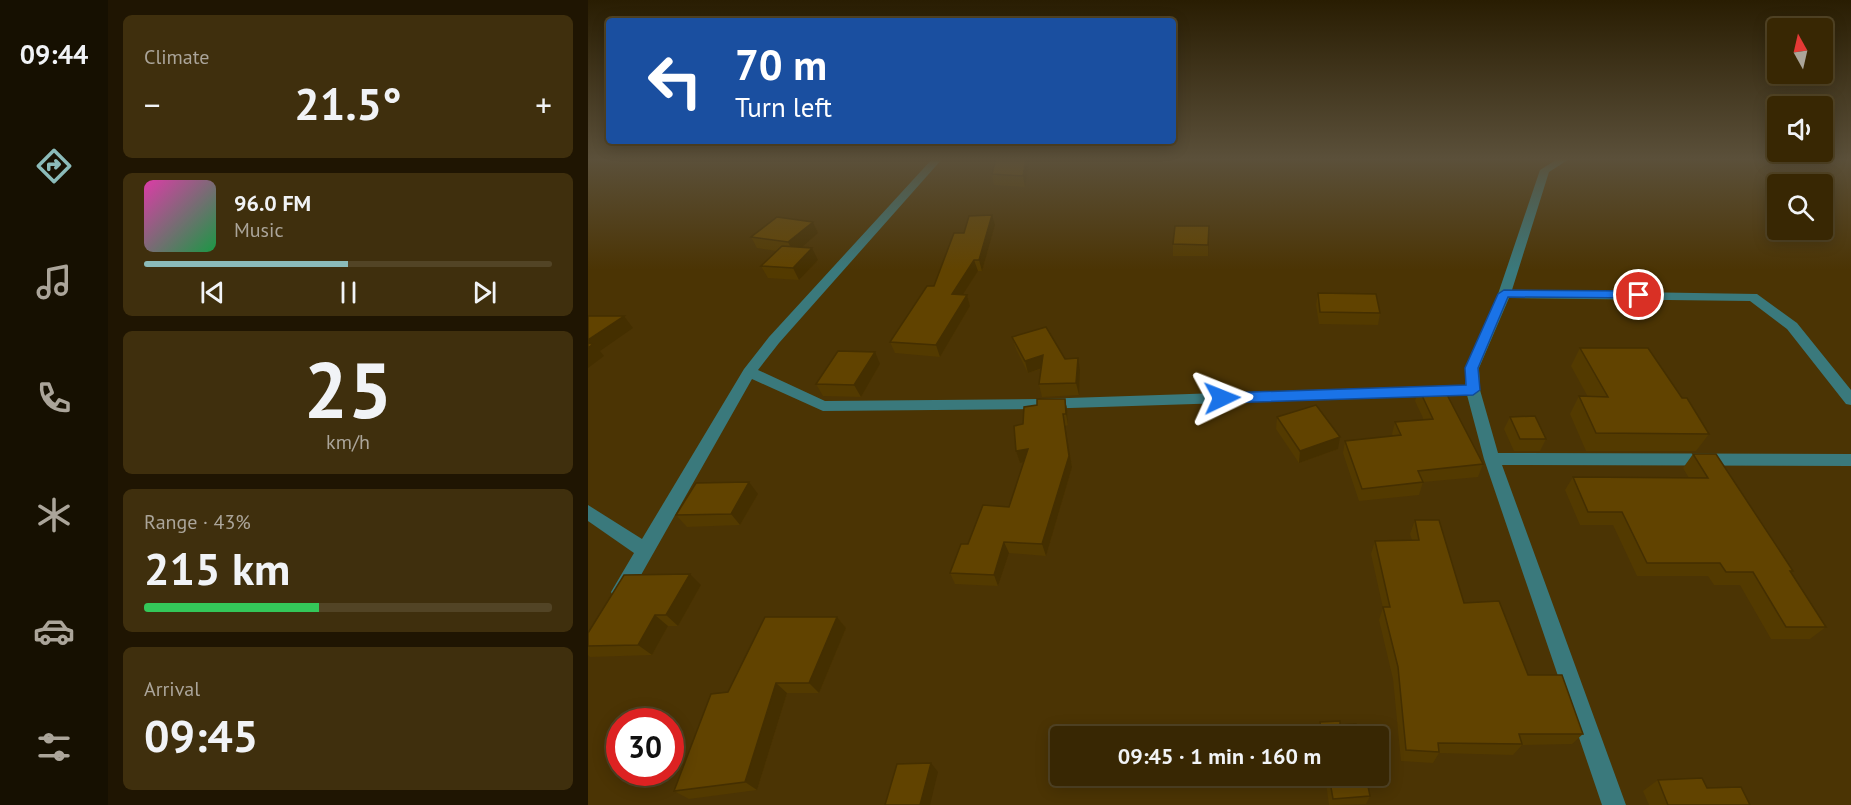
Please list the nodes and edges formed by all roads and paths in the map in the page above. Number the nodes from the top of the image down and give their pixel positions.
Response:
1 (904, 196) edge
2 (1537, 196) edge
3 (1504, 294) junction
4 (749, 372) junction
5 (1473, 390) junction
6 (1851, 400) edge
7 (1492, 459) junction
8 (1851, 460) edge
9 (588, 512) edge
10 (646, 552) junction
11 (611, 608) edge
12 (1614, 805) edge

1 - 4 street
2 - 3 street
3 - 5 street
3 - 6 street
4 - 5 street
4 - 10 street
5 - 7 street
7 - 8 street
7 - 12 street
9 - 10 street
10 - 11 street

